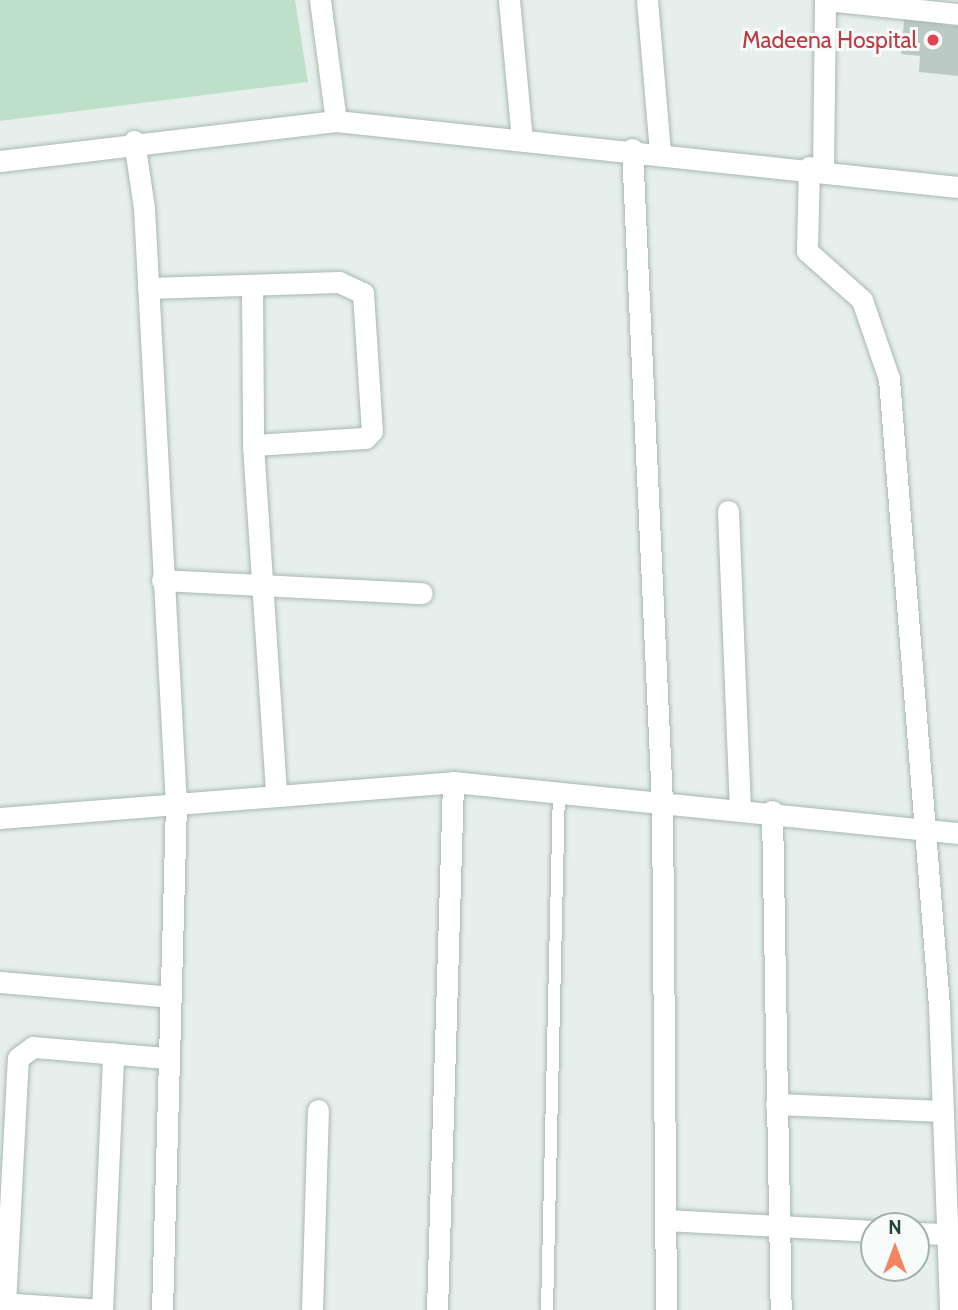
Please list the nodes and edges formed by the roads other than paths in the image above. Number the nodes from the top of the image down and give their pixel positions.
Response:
1 (320, 0) edge
2 (509, 0) edge
3 (647, 0) edge
4 (825, 0) edge
5 (958, 14) edge
6 (336, 121) junction
7 (522, 139) junction
8 (134, 141) junction
9 (632, 149) junction
10 (660, 152) junction
11 (0, 162) edge
12 (816, 167) junction
13 (958, 187) edge
14 (252, 285) junction
15 (148, 288) junction
16 (253, 445) junction
17 (728, 511) dead end
18 (162, 580) junction
19 (261, 585) junction
20 (422, 593) dead end
21 (453, 782) junction
22 (559, 791) junction
23 (276, 793) junction
24 (662, 801) junction
25 (176, 804) junction
26 (740, 808) junction
27 (772, 811) junction
28 (0, 817) edge
29 (924, 830) junction
30 (958, 833) edge
31 (0, 982) edge
32 (170, 996) junction
33 (113, 1053) junction
34 (168, 1058) junction
35 (776, 1104) junction
36 (318, 1110) dead end
37 (943, 1111) junction
38 (665, 1220) junction
39 (777, 1227) junction
40 (860, 1230) edge
41 (930, 1233) edge
42 (947, 1234) junction
43 (3, 1304) edge
44 (102, 1310) edge
45 (162, 1310) edge
46 (312, 1310) edge
47 (437, 1310) edge
48 (547, 1310) edge
49 (666, 1310) edge
50 (781, 1310) edge
51 (950, 1310) edge

1 - 6 street
2 - 7 street
3 - 10 street
4 - 5 street
4 - 12 street
6 - 7 street
6 - 8 street
7 - 9 street
8 - 11 street
8 - 15 street
9 - 10 street
9 - 24 street
10 - 12 street
12 - 13 street
12 - 29 street
14 - 15 street
14 - 16 street
14 - 16 street
15 - 18 street
16 - 19 street
17 - 26 street
18 - 19 street
18 - 25 street
19 - 20 street
19 - 23 street
21 - 22 street
21 - 23 street
21 - 47 street
22 - 24 street
22 - 48 lane
23 - 25 street
24 - 26 street
24 - 38 street
25 - 28 street
25 - 32 street
26 - 27 street
27 - 29 street
27 - 35 street
29 - 30 street
29 - 37 street
31 - 32 street
32 - 34 street
33 - 34 street
33 - 43 street
33 - 44 street
34 - 45 street
35 - 37 street
35 - 39 street
36 - 46 street
37 - 42 street
38 - 39 street
38 - 49 street
39 - 40 street
39 - 50 street
41 - 42 street
42 - 51 street
43 - 44 street

